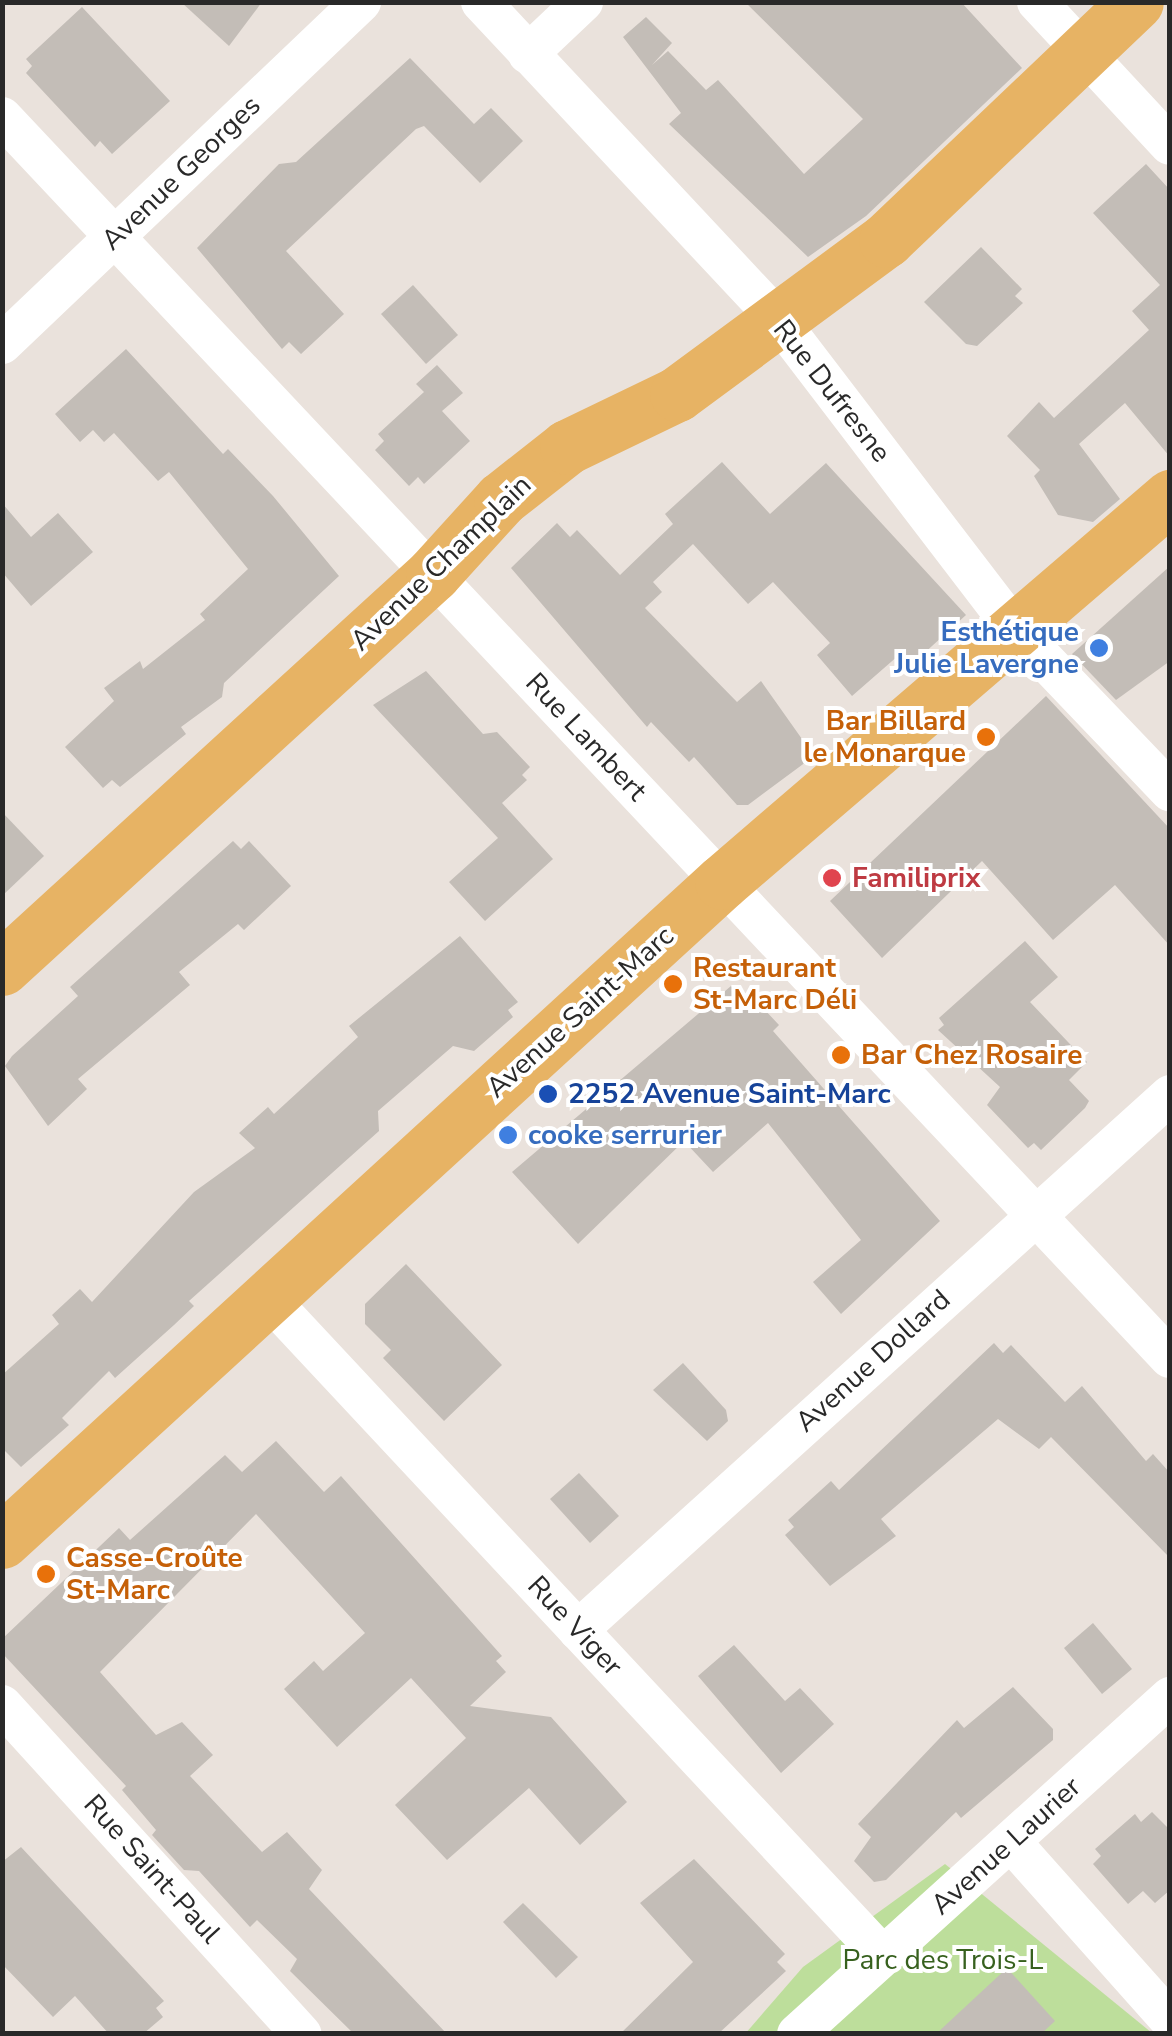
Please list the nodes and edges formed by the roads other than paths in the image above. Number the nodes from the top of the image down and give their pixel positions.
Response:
1 (361, 2) edge
2 (480, 2) edge
3 (583, 2) edge
4 (1037, 2) edge
5 (1136, 2) edge
6 (1083, 52) junction
7 (528, 54) junction
8 (2, 116) edge
9 (1170, 145) edge
10 (115, 236) junction
11 (776, 317) junction
12 (2, 344) edge
13 (1170, 498) edge
14 (433, 574) junction
15 (1014, 628) junction
16 (1170, 791) edge
17 (722, 882) junction
18 (2, 968) edge
19 (1170, 1095) edge
20 (1034, 1214) junction
21 (268, 1298) junction
22 (1170, 1358) edge
23 (2, 1540) edge
24 (578, 1630) junction
25 (1170, 1697) edge
26 (2, 1705) edge
27 (1013, 1844) junction
28 (882, 1954) junction
29 (1170, 2020) edge
30 (301, 2034) edge
31 (796, 2034) edge

1 - 10 street, Avenue Georges
2 - 7 street, Rue Dufresne
3 - 7 street
4 - 6 street
5 - 6 main road, Avenue Champlain
6 - 9 street
6 - 11 main road, Avenue Champlain
7 - 11 street, Rue Dufresne
8 - 10 street, Rue Lambert
10 - 12 street, Avenue Georges
10 - 14 street, Rue Lambert
11 - 14 main road, Avenue Champlain
11 - 15 street, Rue Dufresne
13 - 15 main road, Avenue Saint-Marc
14 - 17 street, Rue Lambert
14 - 18 main road, Avenue Champlain
15 - 16 street, Rue Dufresne
15 - 17 main road, Avenue Saint-Marc
17 - 20 street, Rue Lambert
17 - 21 main road, Avenue Saint-Marc
19 - 20 street, Avenue Dollard
20 - 22 street, Rue Lambert
20 - 24 street, Avenue Dollard
21 - 23 main road, Avenue Saint-Marc
21 - 24 street, Rue Viger
24 - 28 street, Rue Viger
25 - 27 street, Avenue Laurier
26 - 30 street, Rue Saint-Paul
27 - 28 street, Avenue Laurier
27 - 29 street
28 - 31 street, Avenue Laurier

